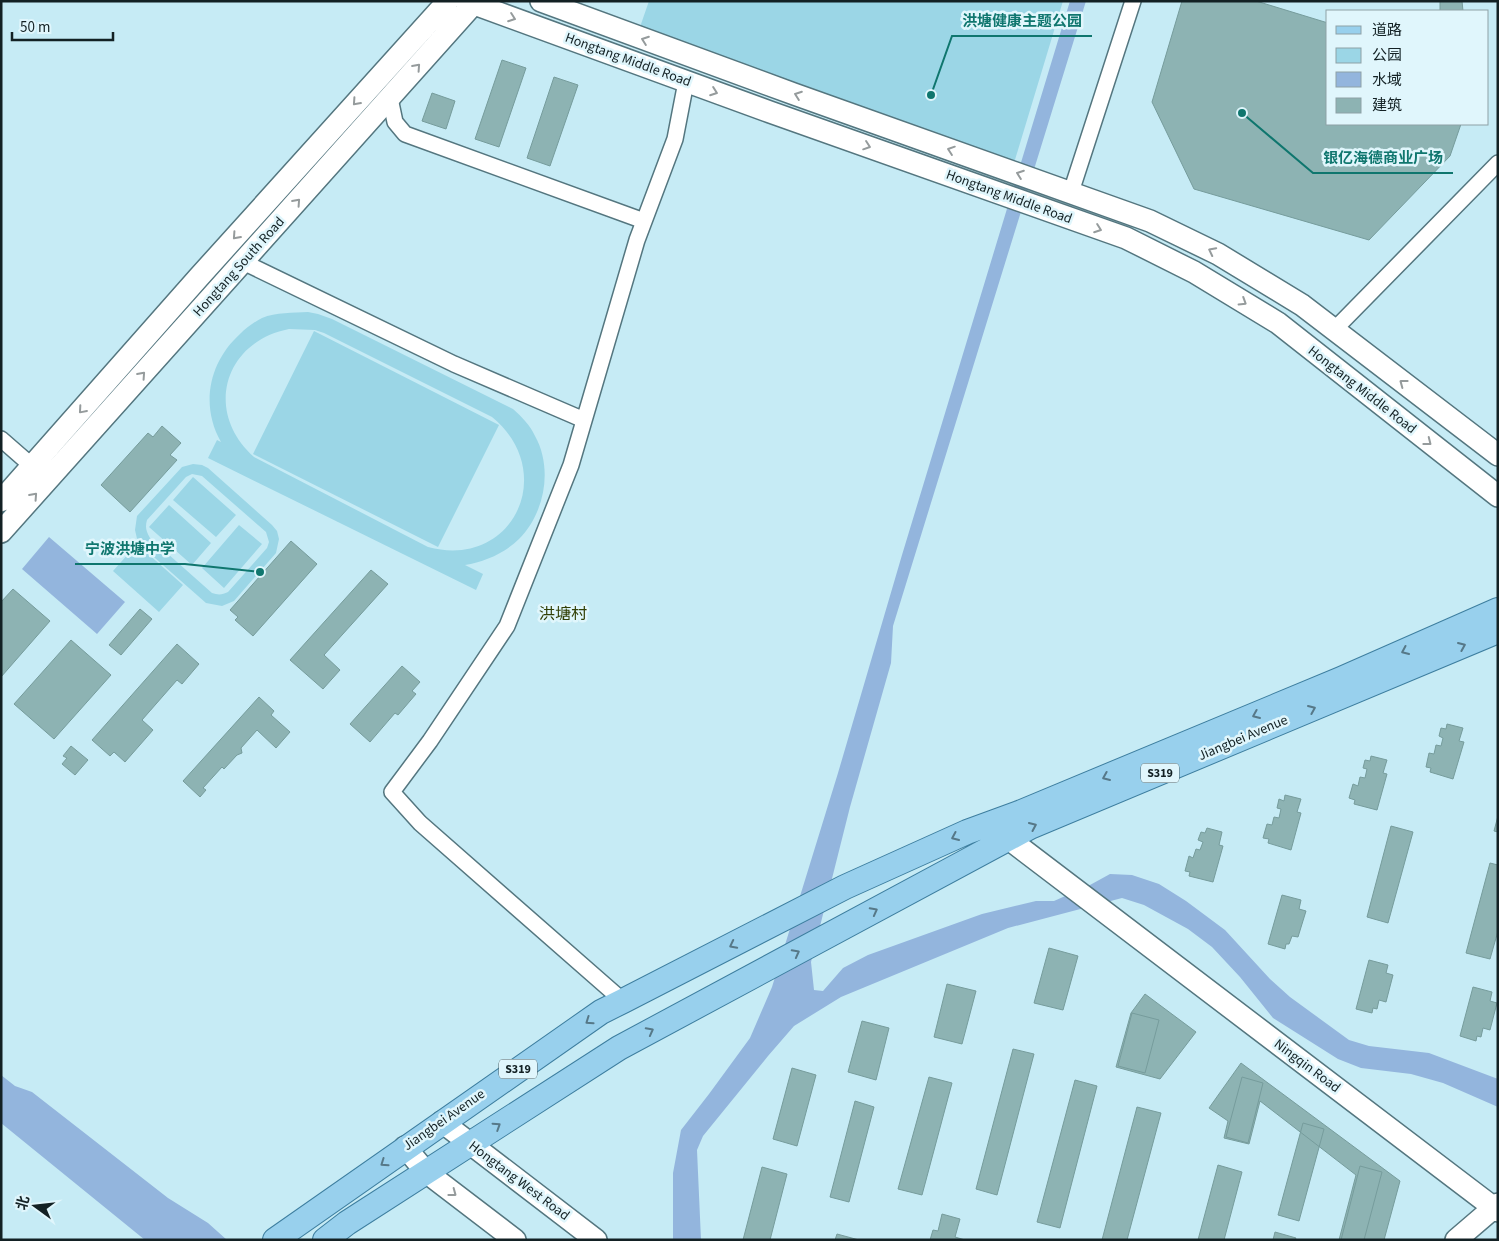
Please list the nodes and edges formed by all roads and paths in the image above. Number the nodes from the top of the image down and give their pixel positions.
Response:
1 (448, 1) edge
2 (541, 1) edge
3 (1133, 1) edge
4 (472, 2) edge
5 (686, 82) junction
6 (390, 98) junction
7 (1498, 163) edge
8 (1071, 192) junction
9 (644, 221) junction
10 (243, 262) junction
11 (1334, 330) junction
12 (584, 420) junction
13 (1, 439) edge
14 (1498, 455) edge
15 (32, 466) junction
16 (1498, 496) edge
17 (1, 501) edge
18 (1, 532) edge
19 (1498, 610) edge
20 (1498, 631) edge
21 (987, 824) junction
22 (1009, 838) junction
23 (623, 1001) junction
24 (442, 1122) junction
25 (469, 1144) junction
26 (405, 1147) junction
27 (426, 1172) junction
28 (1496, 1208) edge
29 (275, 1240) edge
30 (325, 1240) edge
31 (515, 1240) edge
32 (596, 1240) edge
33 (1456, 1240) edge

1 -> 15 main road, Hongtang South Road
8 -> 2 main road, Hongtang Middle Road
3 - 8 street
4 -> 5 main road, Hongtang Middle Road
6 -> 4 main road, Hongtang South Road
5 - 9 street
5 -> 16 main road, Hongtang Middle Road
6 - 9 street
10 -> 6 main road, Hongtang South Road
7 - 11 street
11 -> 8 main road, Hongtang Middle Road
9 - 12 street
10 - 12 street
18 -> 10 main road, Hongtang South Road
14 -> 11 main road, Hongtang Middle Road
12 - 23 street
13 - 15 street
15 - 17 main road, Hongtang South Road
19 -> 21 main road, Jiangbei Avenue / S319
22 -> 20 main road, Jiangbei Avenue / S319
21 - 22 main road, Ningqin Road
21 -> 23 main road, Jiangbei Avenue / S319
25 -> 22 main road, Jiangbei Avenue / S319
22 - 28 main road, Ningqin Road
23 -> 24 main road, Jiangbei Avenue / S319
24 - 25 main road, Hongtang West Road
24 - 26 main road, Jiangbei Avenue / S319
25 - 27 main road, S319
25 - 32 main road, Hongtang West Road
26 - 27 main road
26 -> 29 main road, Jiangbei Avenue / S319
27 - 30 main road, S319
27 -> 31 main road
28 - 33 main road

